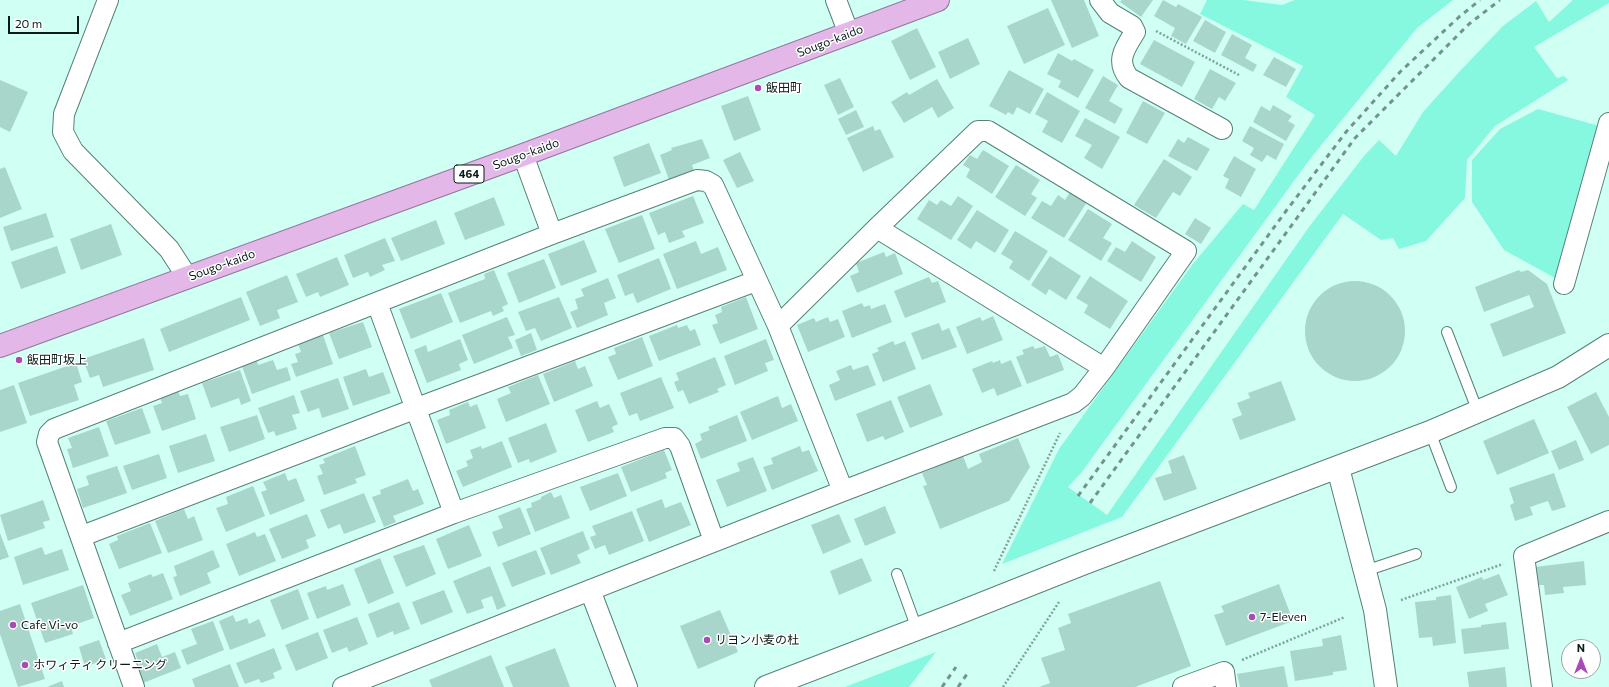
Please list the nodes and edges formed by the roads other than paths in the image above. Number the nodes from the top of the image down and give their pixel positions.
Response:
1 (108, 0) edge
2 (836, 0) edge
3 (938, 0) edge
4 (1100, 0) edge
5 (849, 34) junction
6 (1609, 123) edge
7 (1222, 129) dead end
8 (523, 155) junction
9 (877, 228) junction
10 (552, 234) junction
11 (185, 279) junction
12 (756, 281) junction
13 (1564, 284) dead end
14 (377, 303) junction
15 (778, 326) junction
16 (1447, 332) dead end
17 (1609, 345) edge
18 (0, 346) edge
19 (1104, 368) junction
20 (417, 408) junction
21 (1478, 412) junction
22 (1430, 432) junction
23 (1338, 468) junction
24 (1451, 487) dead end
25 (843, 491) junction
26 (454, 513) junction
27 (1609, 521) edge
28 (82, 536) junction
29 (714, 541) junction
30 (1416, 554) dead end
31 (1365, 571) junction
32 (897, 574) dead end
33 (590, 590) junction
34 (917, 629) junction
35 (118, 643) junction
36 (1225, 679) edge
37 (347, 686) edge
38 (134, 687) edge
39 (627, 687) edge
40 (766, 687) edge
41 (1183, 687) edge
42 (1386, 687) edge
43 (1542, 687) edge

1 - 11 street
2 - 5 street
3 - 5 highway, Sougo-kaido / 464
4 - 7 street
5 - 8 highway, Sougo-kaido / 464
6 - 13 street
8 - 10 street
8 - 11 highway, Sougo-kaido / 464
9 - 15 street
9 - 19 street
9 - 19 street
10 - 12 street
10 - 14 street
11 - 18 highway, Sougo-kaido / 464
12 - 15 street
12 - 20 street
14 - 20 street
14 - 28 street
15 - 25 street
16 - 21 lane
17 - 21 street
19 - 25 street
20 - 26 street
20 - 28 street
21 - 22 street
22 - 23 street
22 - 24 lane
23 - 31 street
23 - 34 street
25 - 29 street
26 - 29 street
26 - 35 street
27 - 43 street
28 - 35 street
29 - 33 street
30 - 31 lane
31 - 42 street
32 - 34 lane
33 - 37 street
33 - 39 street
34 - 40 street
35 - 38 street
36 - 41 street

